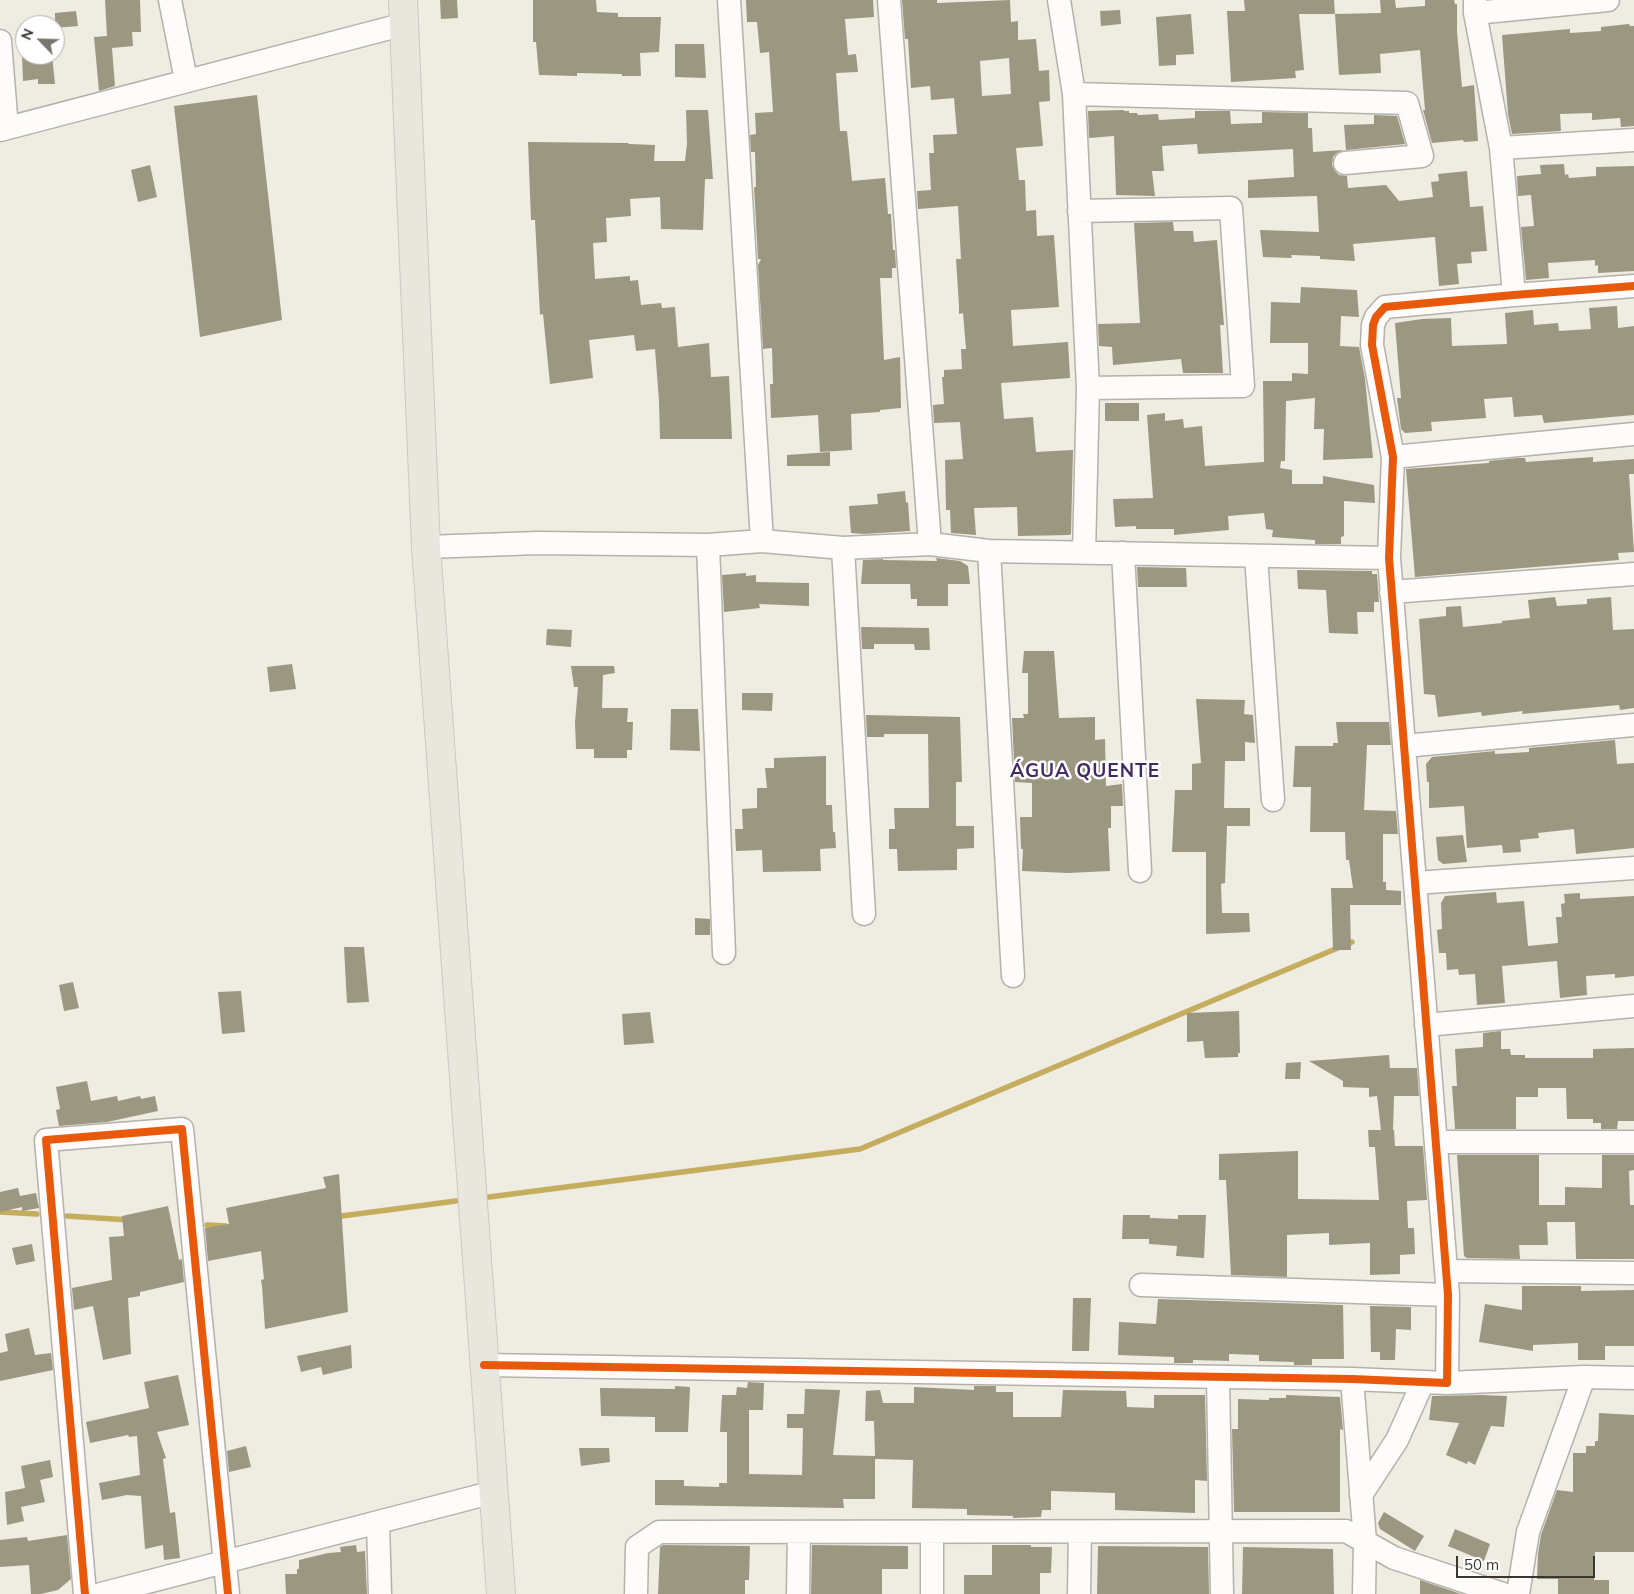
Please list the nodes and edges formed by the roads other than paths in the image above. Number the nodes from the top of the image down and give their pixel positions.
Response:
1 (170, 0) edge
2 (728, 0) edge
3 (889, 0) edge
4 (1059, 0) edge
5 (1608, 0) edge
6 (1475, 7) edge
7 (404, 12) edge
8 (0, 41) edge
9 (186, 80) junction
10 (1074, 94) junction
11 (4, 129) edge
12 (1634, 140) edge
13 (1501, 148) junction
14 (1345, 163) dead end
15 (1079, 211) junction
16 (1634, 286) edge
17 (1514, 295) junction
18 (1088, 388) junction
19 (1634, 434) edge
20 (1393, 457) junction
21 (762, 541) junction
22 (708, 544) junction
23 (930, 544) junction
24 (426, 548) junction
25 (843, 548) junction
26 (989, 551) junction
27 (1084, 552) junction
28 (1123, 553) junction
29 (1256, 556) junction
30 (1388, 558) junction
31 (1634, 574) edge
32 (1391, 592) junction
33 (1634, 725) edge
34 (1404, 746) junction
35 (1273, 800) dead end
36 (1634, 868) edge
37 (1140, 871) dead end
38 (1415, 883) junction
39 (864, 914) dead end
40 (724, 953) dead end
41 (1013, 976) dead end
42 (1634, 1006) edge
43 (1426, 1025) junction
44 (1436, 1142) junction
45 (1634, 1142) edge
46 (1446, 1271) junction
47 (1634, 1273) edge
48 (1141, 1285) dead end
49 (1448, 1295) junction
50 (484, 1365) junction
51 (1218, 1377) junction
52 (1584, 1377) junction
53 (1634, 1378) edge
54 (1352, 1379) junction
55 (1423, 1382) junction
56 (1447, 1383) junction
57 (494, 1492) junction
58 (1361, 1495) junction
59 (378, 1523) junction
60 (1221, 1531) junction
61 (799, 1532) junction
62 (932, 1532) junction
63 (1080, 1532) junction
64 (1365, 1541) junction
65 (226, 1562) junction
66 (136, 1590) edge
67 (85, 1594) edge
68 (101, 1594) edge
69 (228, 1594) edge
70 (380, 1594) edge
71 (501, 1594) edge
72 (636, 1594) edge
73 (798, 1594) edge
74 (932, 1594) edge
75 (1079, 1594) edge
76 (1222, 1594) edge
77 (1364, 1594) edge
78 (1503, 1594) edge
79 (1518, 1594) edge

1 - 9 street
2 - 21 street
3 - 23 street
4 - 10 street
5 - 6 street
6 - 13 street
7 - 9 street
7 - 24 main road
8 - 11 street
9 - 11 street
10 - 14 street
10 - 15 street
12 - 13 street
13 - 17 street
15 - 18 street
15 - 18 street
16 - 17 street
17 - 20 street
18 - 27 street
19 - 20 street
20 - 30 street
21 - 22 street
21 - 25 street
22 - 24 street
22 - 40 street
23 - 25 street
23 - 26 street
24 - 50 main road
25 - 39 street
26 - 27 street
26 - 41 street
27 - 28 street
28 - 29 street
28 - 37 street
29 - 30 street
29 - 35 street
30 - 32 street
31 - 32 street
32 - 34 street
33 - 34 street
34 - 38 street
36 - 38 street
38 - 43 street
42 - 43 street
43 - 44 street
44 - 45 street
44 - 46 street
46 - 47 street
46 - 49 street
48 - 49 street
49 - 56 street
50 - 51 street
50 - 57 main road
51 - 54 street
51 - 60 street
52 - 53 street
52 - 56 street
52 - 79 street
54 - 55 street
54 - 58 street
55 - 56 street
55 - 58 street
57 - 59 street
57 - 71 main road
58 - 64 street
59 - 65 street
59 - 70 street
60 - 63 street
60 - 64 street
60 - 76 street
61 - 62 street
61 - 72 street
61 - 73 street
62 - 63 street
62 - 74 street
63 - 75 street
64 - 77 street
64 - 78 street
65 - 66 street
65 - 67 street
65 - 69 street
66 - 68 street

